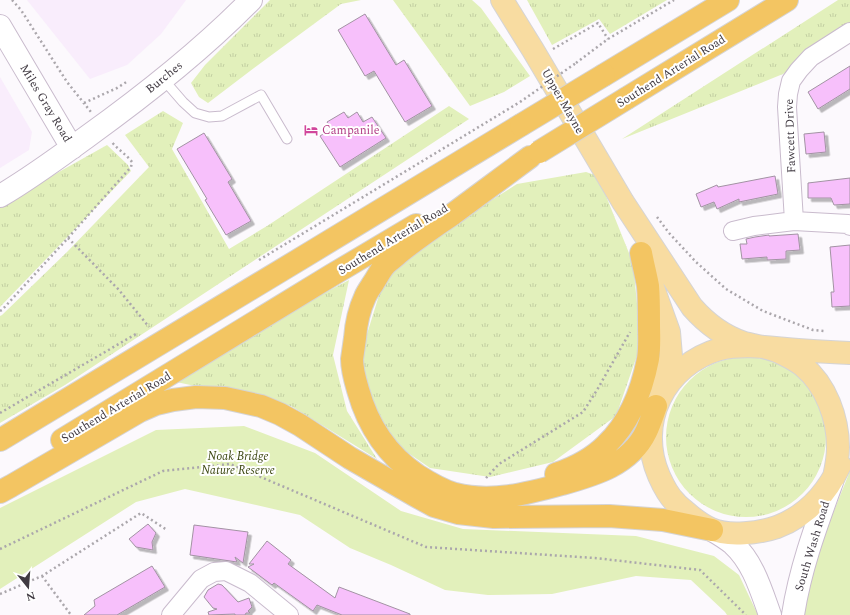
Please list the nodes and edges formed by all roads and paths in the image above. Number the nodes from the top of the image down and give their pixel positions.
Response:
1 (12, 0) edge
2 (251, 0) edge
3 (490, 0) edge
4 (674, 0) edge
5 (701, 0) edge
6 (728, 0) edge
7 (786, 0) edge
8 (506, 6) edge
9 (0, 26) edge
10 (850, 32) edge
11 (608, 39) junction
12 (552, 50) dead end
13 (604, 75) junction
14 (163, 79) junction
15 (128, 81) dead end
16 (84, 103) junction
17 (101, 126) junction
18 (287, 139) dead end
19 (72, 148) junction
20 (535, 155) junction
21 (0, 196) edge
22 (623, 202) junction
23 (656, 215) dead end
24 (794, 221) junction
25 (850, 226) edge
26 (733, 231) dead end
27 (68, 238) junction
28 (640, 253) junction
29 (257, 261) dead end
30 (0, 311) edge
31 (149, 327) dead end
32 (631, 330) dead end
33 (142, 331) dead end
34 (828, 332) dead end
35 (764, 347) junction
36 (850, 353) edge
37 (656, 406) junction
38 (0, 413) edge
39 (0, 440) edge
40 (850, 442) edge
41 (0, 477) edge
42 (834, 477) junction
43 (424, 480) junction
44 (474, 490) junction
45 (0, 492) edge
46 (167, 530) dead end
47 (712, 530) junction
48 (0, 549) edge
49 (42, 576) junction
50 (0, 594) edge
51 (71, 615) edge
52 (171, 615) edge
53 (289, 615) edge
54 (746, 615) edge
55 (770, 615) edge
56 (793, 615) edge

1 - 16 path
2 - 14 street, Burches
3 - 8 street
4 - 11 path
5 - 13 highway
6 - 13 highway
7 - 20 highway, Southend Arterial Road, bridge
8 - 22 main road, Upper Mayne
9 - 19 street, Miles Gray Road
10 - 24 street, Fawcett Drive
11 - 12 path
11 - 29 path, bridge
13 - 39 highway, bridge
14 - 17 street, Burches
14 - 18 lane
15 - 16 path
16 - 17 path
17 - 19 street, Burches
17 - 27 path
19 - 21 street, Miles Gray Road
20 - 41 highway, Southend Arterial Road
20 - 43 highway
22 - 28 main road, Upper Mayne
22 - 35 main road, Upper Mayne
23 - 34 path
24 - 25 street
24 - 26 street
27 - 30 path
27 - 31 path
28 - 37 main road, Upper Mayne
28 - 44 highway
32 - 44 path
33 - 38 path
35 - 36 main road
35 - 37 main road
35 - 42 main road
37 - 43 highway
37 - 47 main road
40 - 42 main road
42 - 47 main road
42 - 56 street, South Wash Road
43 - 44 highway
45 - 47 highway
46 - 49 path
47 - 55 street
48 - 54 path
49 - 50 path
49 - 51 path
52 - 53 street

